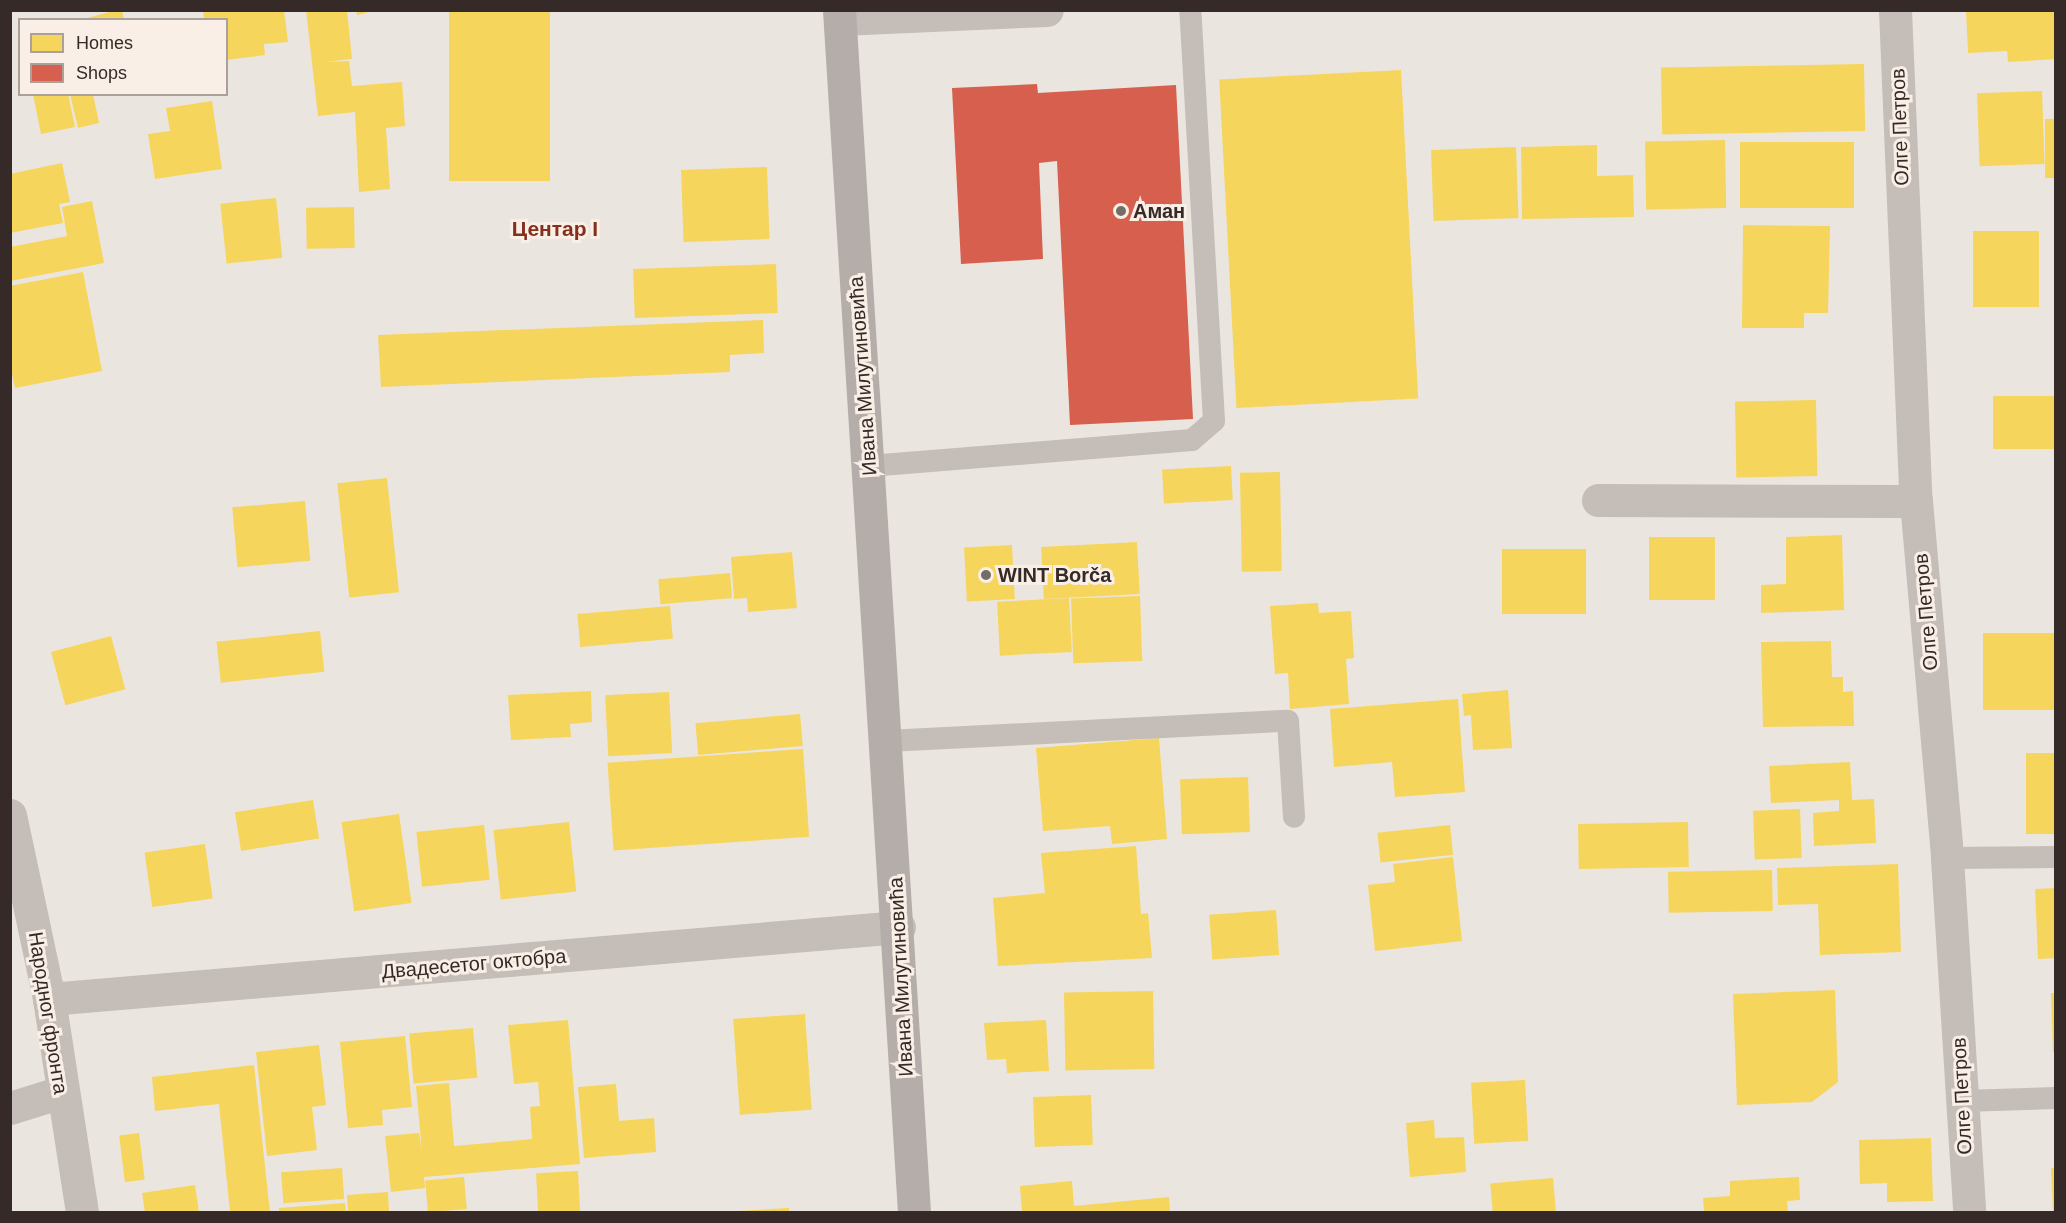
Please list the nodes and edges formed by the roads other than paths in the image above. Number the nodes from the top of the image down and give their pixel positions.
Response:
1 (1047, 10) edge
2 (1190, 10) edge
3 (1895, 10) edge
4 (840, 15) edge
5 (868, 466) junction
6 (1598, 500) dead end
7 (1916, 501) junction
8 (887, 741) junction
9 (10, 815) edge
10 (1294, 817) dead end
11 (2055, 857) edge
12 (1947, 858) junction
13 (899, 927) junction
14 (49, 999) junction
15 (61, 1092) junction
16 (2055, 1098) edge
17 (1963, 1101) junction
18 (10, 1108) edge
19 (82, 1212) edge
20 (914, 1212) edge
21 (1969, 1212) edge

1 - 4 street
2 - 5 lane
3 - 7 street, Олге Петров
4 - 5 street, Ивана Милутиновића
5 - 8 street, Ивана Милутиновића
6 - 7 street
7 - 12 street, Олге Петров
8 - 10 lane
8 - 13 street, Ивана Милутиновића
9 - 14 street, Народног фронта
11 - 12 lane
12 - 17 street, Олге Петров
13 - 14 street, Двадесетог октобра
13 - 20 street, Ивана Милутиновића
14 - 15 street, Народног фронта
15 - 18 street
15 - 19 street, Народног фронта
16 - 17 lane
17 - 21 street, Олге Петров

